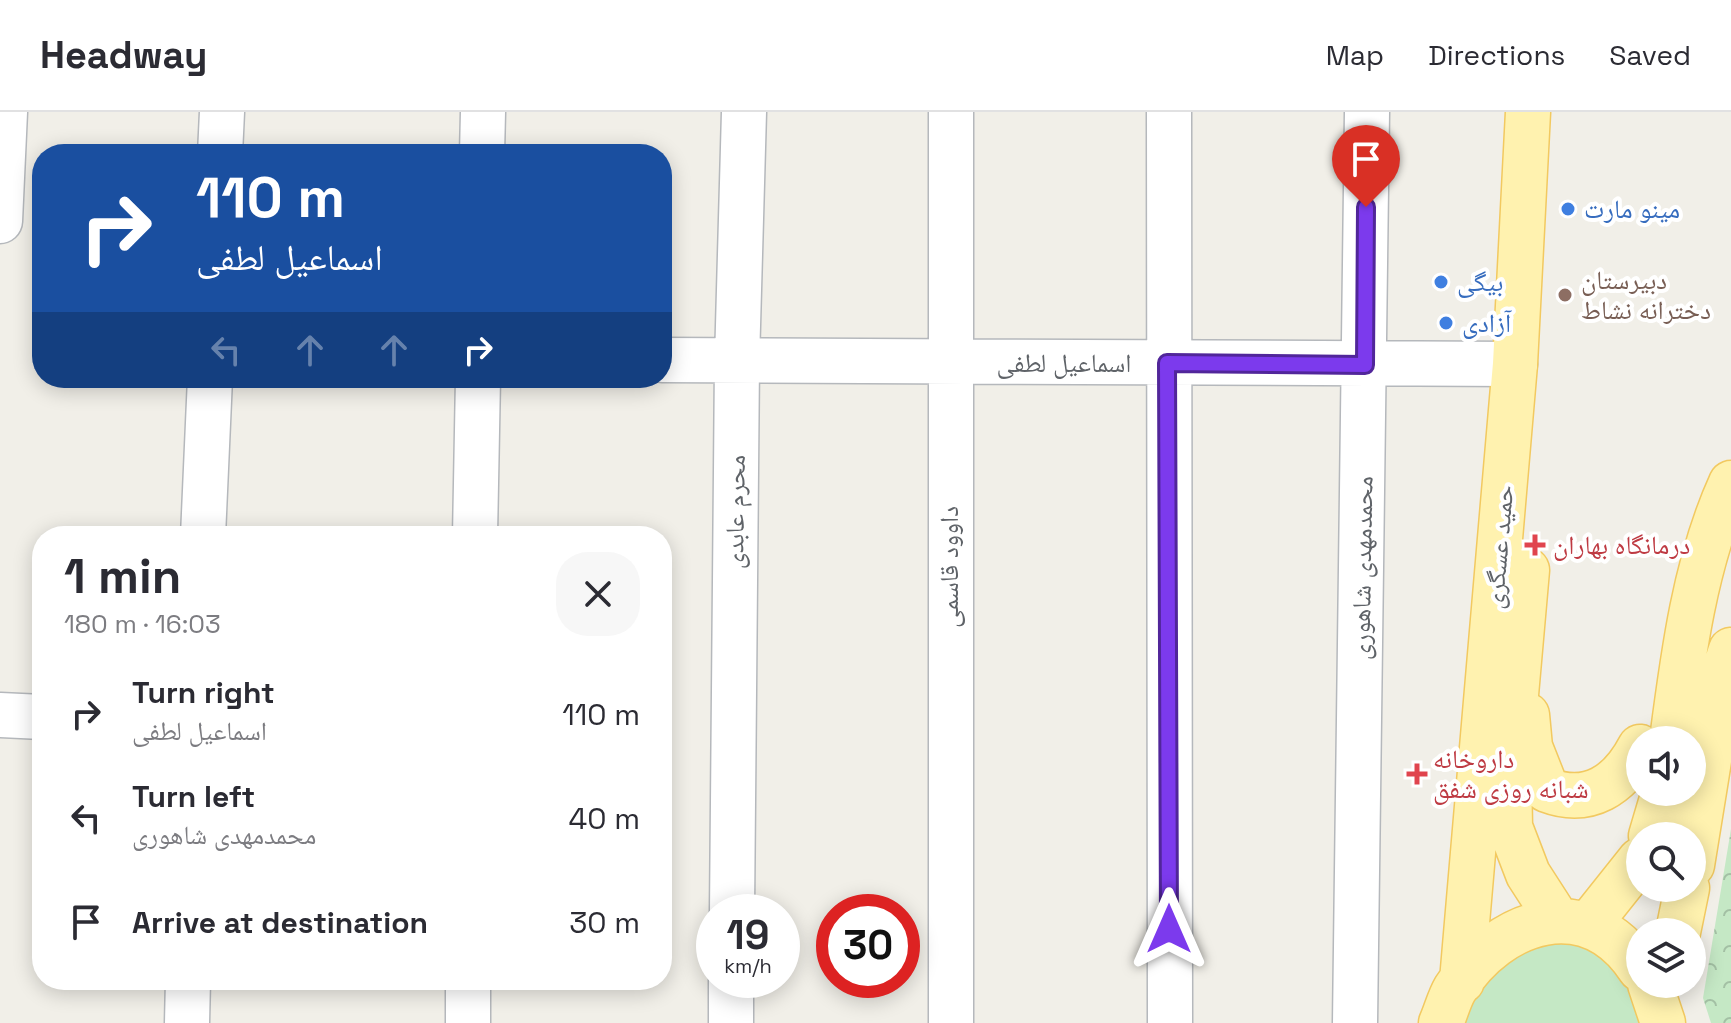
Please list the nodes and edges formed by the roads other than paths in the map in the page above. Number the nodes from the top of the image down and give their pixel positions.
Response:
1 (5, 112) edge
2 (222, 112) edge
3 (483, 112) edge
4 (744, 112) edge
5 (951, 112) edge
6 (1169, 112) edge
7 (1367, 112) edge
8 (1528, 112) edge
9 (1557, 112) edge
10 (220, 144) edge
11 (482, 144) edge
12 (0, 221) edge
13 (672, 360) edge
14 (737, 361) junction
15 (948, 362) junction
16 (1167, 363) junction
17 (1515, 364) junction
18 (1365, 365) junction
19 (210, 388) edge
20 (478, 388) edge
21 (1731, 483) edge
22 (203, 526) edge
23 (475, 526) edge
24 (1522, 645) junction
25 (1731, 650) edge
26 (1682, 668) junction
27 (0, 715) edge
28 (32, 717) edge
29 (1651, 726) edge
30 (1674, 726) edge
31 (1626, 766) edge
32 (1699, 822) edge
33 (1626, 873) edge
34 (732, 894) edge
35 (1573, 921) junction
36 (1462, 981) junction
37 (188, 990) edge
38 (468, 990) edge
39 (731, 998) edge
40 (1656, 999) edge
41 (187, 1023) edge
42 (468, 1023) edge
43 (731, 1023) edge
44 (951, 1023) edge
45 (1170, 1023) edge
46 (1355, 1023) edge
47 (1441, 1023) edge

1 - 12 street
2 - 10 street
3 - 11 street
4 - 14 street, محرم عابدی
5 - 15 street, داوود قاسمی
6 - 16 street
7 - 18 street, محمدمهدی شاهوری
8 - 17 main road, حمید عسگری
9 - 24 main road, حمید عسگری
13 - 14 street, اسماعیل لطفی
14 - 15 street, اسماعیل لطفی
14 - 34 street, محرم عابدی
15 - 16 street, اسماعیل لطفی
15 - 44 street, داوود قاسمی
16 - 18 street, اسماعیل لطفی
16 - 45 street
17 - 18 street, اسماعیل لطفی
17 - 36 main road, حمید عسگری
18 - 46 street, محمدمهدی شاهوری
19 - 22 street
20 - 23 street
21 - 26 main road
24 - 31 main road
24 - 35 main road, حمید عسگری
25 - 32 main road
26 - 29 main road
26 - 30 main road
27 - 28 street
33 - 35 main road
35 - 36 main road
35 - 40 main road
36 - 47 main road
37 - 41 street
38 - 42 street
39 - 43 street

